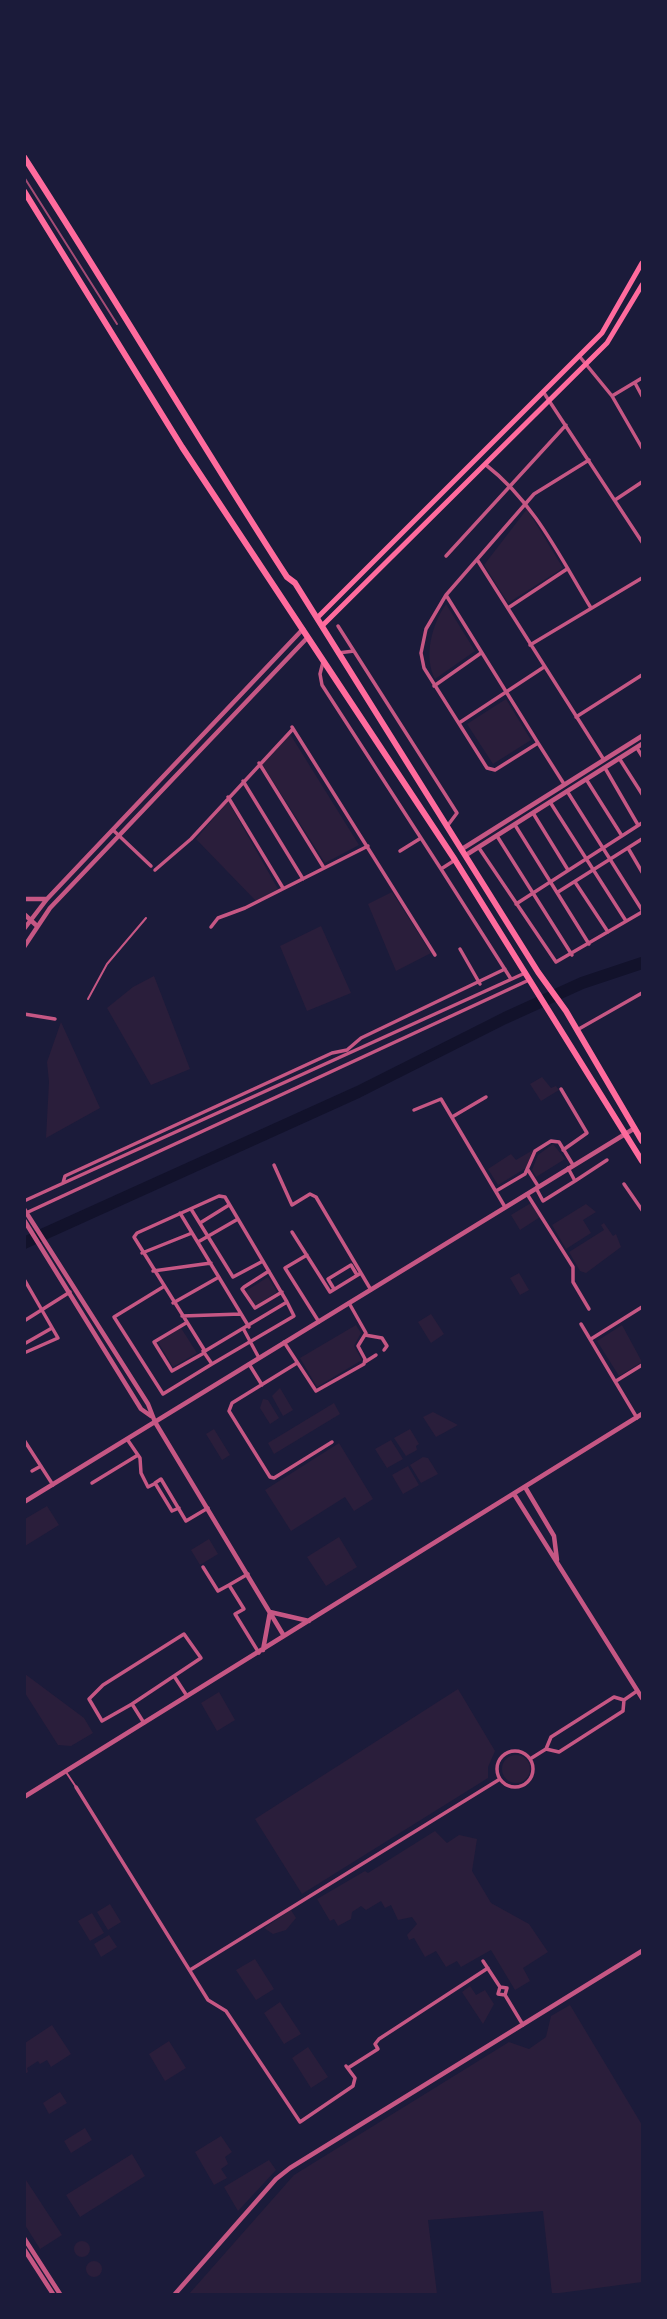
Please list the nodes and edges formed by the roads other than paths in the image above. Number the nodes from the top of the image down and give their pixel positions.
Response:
1 (24, 157) edge
2 (24, 191) edge
3 (642, 263) edge
4 (642, 285) edge
5 (580, 357) junction
6 (587, 364) junction
7 (642, 378) edge
8 (162, 380) junction
9 (635, 383) junction
10 (147, 389) junction
11 (544, 393) junction
12 (612, 396) junction
13 (642, 396) edge
14 (551, 401) junction
15 (566, 425) junction
16 (642, 448) edge
17 (589, 460) junction
18 (486, 464) junction
19 (642, 482) edge
20 (512, 485) junction
21 (615, 500) junction
22 (526, 501) junction
23 (642, 540) edge
24 (446, 556) dead end
25 (477, 560) junction
26 (567, 569) junction
27 (642, 578) edge
28 (446, 595) junction
29 (508, 608) junction
30 (591, 608) junction
31 (317, 618) junction
32 (322, 626) junction
33 (338, 626) dead end
34 (304, 629) junction
35 (309, 636) junction
36 (530, 645) junction
37 (354, 651) junction
38 (336, 653) junction
39 (481, 653) junction
40 (324, 659) junction
41 (544, 667) junction
42 (642, 675) edge
43 (433, 686) junction
44 (506, 692) junction
45 (576, 717) junction
46 (458, 723) junction
47 (642, 736) edge
48 (538, 743) junction
49 (640, 746) edge
50 (642, 756) edge
51 (619, 758) junction
52 (259, 763) junction
53 (604, 763) junction
54 (586, 779) junction
55 (243, 781) junction
56 (564, 784) junction
57 (567, 791) junction
58 (642, 794) edge
59 (228, 797) junction
60 (550, 802) junction
61 (533, 813) junction
62 (640, 824) edge
63 (514, 825) junction
64 (447, 827) junction
65 (112, 828) junction
66 (119, 835) junction
67 (497, 836) junction
68 (622, 836) junction
69 (421, 838) junction
70 (642, 839) edge
71 (474, 841) junction
72 (368, 846) junction
73 (604, 847) junction
74 (478, 848) junction
75 (628, 848) junction
76 (400, 851) dead end
77 (464, 852) junction
78 (586, 859) junction
79 (611, 859) junction
80 (455, 860) junction
81 (151, 866) dead end
82 (324, 868) junction
83 (441, 869) junction
84 (155, 870) dead end
85 (568, 870) junction
86 (593, 870) junction
87 (642, 872) edge
88 (303, 879) junction
89 (575, 881) junction
90 (550, 882) junction
91 (283, 889) junction
92 (533, 892) junction
93 (558, 892) junction
94 (24, 899) edge
95 (47, 899) junction
96 (516, 904) junction
97 (642, 911) edge
98 (24, 914) edge
99 (146, 918) dead end
100 (30, 920) junction
101 (626, 921) junction
102 (37, 926) junction
103 (211, 927) dead end
104 (25, 928) edge
105 (608, 932) junction
106 (33, 934) junction
107 (589, 944) junction
108 (24, 947) edge
109 (460, 948) dead end
110 (435, 955) dead end
111 (572, 955) junction
112 (505, 970) junction
113 (524, 973) junction
114 (511, 979) junction
115 (530, 983) junction
116 (480, 984) junction
117 (642, 992) edge
118 (88, 999) dead end
119 (24, 1014) edge
120 (55, 1019) dead end
121 (570, 1019) junction
122 (555, 1024) junction
123 (575, 1031) junction
124 (348, 1052) junction
125 (284, 1075) junction
126 (288, 1083) junction
127 (561, 1089) dead end
128 (291, 1091) junction
129 (486, 1097) dead end
130 (414, 1110) dead end
131 (452, 1117) junction
132 (635, 1128) junction
133 (625, 1133) junction
134 (642, 1141) edge
135 (563, 1150) junction
136 (607, 1160) dead end
137 (642, 1161) edge
138 (274, 1165) dead end
139 (570, 1167) junction
140 (528, 1170) junction
141 (575, 1181) junction
142 (63, 1184) junction
143 (624, 1184) dead end
144 (537, 1187) junction
145 (496, 1191) junction
146 (527, 1194) junction
147 (24, 1201) edge
148 (229, 1205) junction
149 (505, 1207) junction
150 (191, 1209) junction
151 (642, 1210) edge
152 (25, 1212) edge
153 (180, 1213) junction
154 (238, 1219) junction
155 (27, 1220) edge
156 (200, 1223) junction
157 (292, 1232) dead end
158 (192, 1233) junction
159 (208, 1237) junction
160 (198, 1242) junction
161 (142, 1253) junction
162 (307, 1255) junction
163 (52, 1256) junction
164 (263, 1261) junction
165 (211, 1263) junction
166 (153, 1271) junction
167 (269, 1271) junction
168 (359, 1274) junction
169 (219, 1277) junction
170 (233, 1277) junction
171 (24, 1279) edge
172 (223, 1283) junction
173 (163, 1287) junction
174 (334, 1289) junction
175 (371, 1290) junction
176 (70, 1291) junction
177 (282, 1292) junction
178 (287, 1302) junction
179 (173, 1303) junction
180 (349, 1303) junction
181 (642, 1307) edge
182 (589, 1309) dead end
183 (43, 1311) junction
184 (242, 1314) junction
185 (182, 1317) junction
186 (25, 1320) edge
187 (318, 1322) junction
188 (186, 1323) junction
189 (581, 1324) dead end
190 (249, 1327) junction
191 (52, 1328) junction
192 (244, 1330) junction
193 (365, 1335) junction
194 (591, 1339) junction
195 (250, 1342) junction
196 (284, 1342) junction
197 (24, 1343) edge
198 (384, 1350) dead end
199 (204, 1352) junction
200 (24, 1353) edge
201 (376, 1355) dead end
202 (259, 1358) junction
203 (365, 1362) junction
204 (298, 1363) junction
205 (212, 1364) junction
206 (250, 1364) junction
207 (642, 1365) edge
208 (616, 1381) junction
209 (262, 1385) junction
210 (642, 1414) edge
211 (637, 1418) junction
212 (153, 1419) junction
213 (127, 1439) junction
214 (24, 1440) edge
215 (332, 1443) dead end
216 (138, 1455) junction
217 (41, 1466) junction
218 (32, 1471) dead end
219 (92, 1483) dead end
220 (52, 1485) junction
221 (525, 1487) junction
222 (514, 1494) junction
223 (24, 1502) edge
224 (208, 1508) junction
225 (557, 1561) junction
226 (203, 1567) dead end
227 (248, 1574) junction
228 (229, 1585) junction
229 (270, 1612) junction
230 (309, 1621) junction
231 (284, 1636) junction
232 (260, 1652) junction
233 (174, 1676) junction
234 (638, 1690) junction
235 (187, 1696) junction
236 (642, 1698) edge
237 (624, 1700) junction
238 (132, 1704) junction
239 (144, 1723) junction
240 (546, 1749) junction
241 (530, 1759) junction
242 (66, 1771) junction
243 (500, 1779) junction
244 (76, 1787) joint
245 (24, 1797) edge
246 (642, 1951) edge
247 (483, 1961) dead end
248 (488, 1968) junction
249 (190, 1970) junction
250 (523, 2025) junction
251 (24, 2238) edge
252 (25, 2251) edge
253 (53, 2294) edge
254 (60, 2294) edge
255 (174, 2294) edge

1 - 8 main road
2 - 10 main road
3 - 5 main road
4 - 6 main road
5 - 6 street
5 - 11 main road
6 - 12 street
6 - 14 main road
7 - 9 street
8 - 10 main road
8 - 31 main road
9 - 12 street
9 - 13 street
10 - 34 main road
11 - 14 street
11 - 31 main road
12 - 16 street
14 - 15 street
14 - 18 main road
15 - 17 street
15 - 20 street
17 - 21 street
17 - 22 street
18 - 20 street
18 - 32 main road
19 - 21 street
20 - 22 street
20 - 24 street
21 - 23 street
22 - 25 street
22 - 26 street
25 - 28 street
25 - 29 street
26 - 29 street
26 - 30 street
27 - 30 street
28 - 39 street
28 - 43 street
29 - 36 street
30 - 36 street
31 - 32 main road
32 - 38 main road
33 - 37 street
34 - 35 main road
34 - 65 street
35 - 40 main road
35 - 66 street
36 - 41 street
37 - 38 street
37 - 64 street
38 - 64 main road
39 - 43 street
39 - 44 street
40 - 69 street
40 - 80 main road
41 - 44 street
41 - 45 street
42 - 45 street
43 - 46 street
44 - 46 street
44 - 48 street
45 - 53 street
46 - 48 street
47 - 53 street
48 - 56 street
49 - 50 street
49 - 51 street
51 - 53 street
51 - 58 street
52 - 55 street
52 - 72 street
52 - 82 street
53 - 54 street
53 - 56 street
53 - 62 street
54 - 57 street
54 - 68 street
55 - 59 street
55 - 88 street
56 - 71 street
57 - 60 street
57 - 73 street
59 - 84 street
59 - 91 street
60 - 61 street
60 - 78 street
61 - 63 street
61 - 85 street
62 - 68 street
63 - 67 street
63 - 90 street
64 - 77 main road
65 - 66 street
65 - 95 street
66 - 81 street
66 - 102 street
67 - 74 street
67 - 92 street
68 - 73 street
69 - 76 street
69 - 83 street
70 - 75 street
71 - 74 street
71 - 77 street
72 - 82 street
72 - 110 street
73 - 78 street
73 - 79 street
74 - 77 street
74 - 96 street
75 - 79 street
75 - 87 street
77 - 121 main road
78 - 85 street
78 - 86 street
79 - 86 street
79 - 97 street
80 - 83 street
80 - 113 main road
82 - 88 street
83 - 112 street
85 - 90 street
86 - 89 street
86 - 101 street
88 - 91 street
89 - 93 street
89 - 105 street
90 - 92 street
90 - 93 street
91 - 103 street
92 - 96 street
92 - 111 street
93 - 107 street
94 - 95 street
95 - 100 street
96 - 111 street
97 - 101 street
98 - 100 street
99 - 118 lane
100 - 102 street
100 - 104 street
101 - 105 street
102 - 106 street
104 - 106 street
105 - 107 street
106 - 108 street
107 - 111 street
109 - 116 street
112 - 114 street
112 - 116 street
113 - 114 street
113 - 115 main road
114 - 124 street
115 - 122 main road
115 - 128 street
116 - 124 street
117 - 123 street
119 - 120 street
121 - 122 main road
121 - 123 main road
122 - 133 main road
123 - 132 main road
124 - 125 street
124 - 126 street
125 - 126 street
125 - 142 street
126 - 128 street
126 - 142 street
127 - 135 street
128 - 152 street
129 - 131 street
130 - 131 street
131 - 145 street
132 - 133 street
132 - 134 main road
133 - 137 main road
133 - 139 street
135 - 139 street
135 - 140 street
136 - 141 street
138 - 168 street
139 - 141 street
139 - 144 street
140 - 144 street
140 - 145 street
141 - 144 street
142 - 147 street
143 - 151 street
144 - 146 street
145 - 149 street
146 - 149 street
146 - 182 street
148 - 150 street
148 - 154 street
148 - 156 street
149 - 175 street
150 - 153 street
150 - 156 street
152 - 155 street
153 - 158 street
153 - 161 street
154 - 159 street
154 - 164 street
155 - 163 street
156 - 159 street
157 - 162 street
158 - 160 street
158 - 161 street
159 - 160 street
159 - 170 street
160 - 165 street
161 - 166 street
162 - 174 street
162 - 187 street
163 - 176 street
163 - 212 street
164 - 167 street
164 - 170 street
165 - 166 street
165 - 169 street
166 - 173 street
167 - 177 street
167 - 177 street
168 - 174 street
168 - 174 street
168 - 175 street
169 - 172 street
169 - 179 street
170 - 172 street
171 - 183 street
172 - 184 street
173 - 179 street
173 - 205 street
175 - 180 street
176 - 183 street
176 - 212 street
177 - 178 street
178 - 190 street
178 - 195 street
179 - 185 street
180 - 187 street
180 - 193 street
181 - 194 street
183 - 186 street
183 - 191 street
184 - 185 street
184 - 190 street
185 - 188 street
187 - 196 street
188 - 199 street
188 - 199 street
189 - 194 street
190 - 192 street
191 - 197 street
191 - 200 street
192 - 195 street
192 - 199 street
193 - 198 street
193 - 203 street
194 - 208 street
195 - 202 street
195 - 205 street
196 - 202 street
196 - 204 street
199 - 205 street
201 - 203 street
202 - 206 street
203 - 204 street
204 - 209 street
206 - 209 street
206 - 212 street
207 - 208 street
208 - 211 street
209 - 215 street
210 - 211 street
211 - 221 street
212 - 213 street
212 - 224 street
213 - 216 street
213 - 220 street
214 - 217 street
216 - 219 street
216 - 224 street
217 - 218 street
217 - 220 street
220 - 223 street
221 - 222 street
221 - 225 street
222 - 225 street
222 - 230 street
224 - 227 street
225 - 234 street
226 - 228 street
227 - 228 street
227 - 229 street
228 - 232 street
229 - 230 street
229 - 231 street
229 - 232 street
230 - 231 street
231 - 232 street
232 - 235 street
233 - 235 street
233 - 238 street
233 - 238 street
234 - 236 street
234 - 237 street
235 - 239 street
237 - 240 street
237 - 240 street
238 - 239 street
239 - 242 street
240 - 241 street
241 - 243 street
241 - 243 street
242 - 244 lane
242 - 245 street
243 - 249 street
244 - 249 street
246 - 250 street
247 - 248 street
248 - 249 street
248 - 250 street
250 - 255 street
251 - 254 street
252 - 253 street

